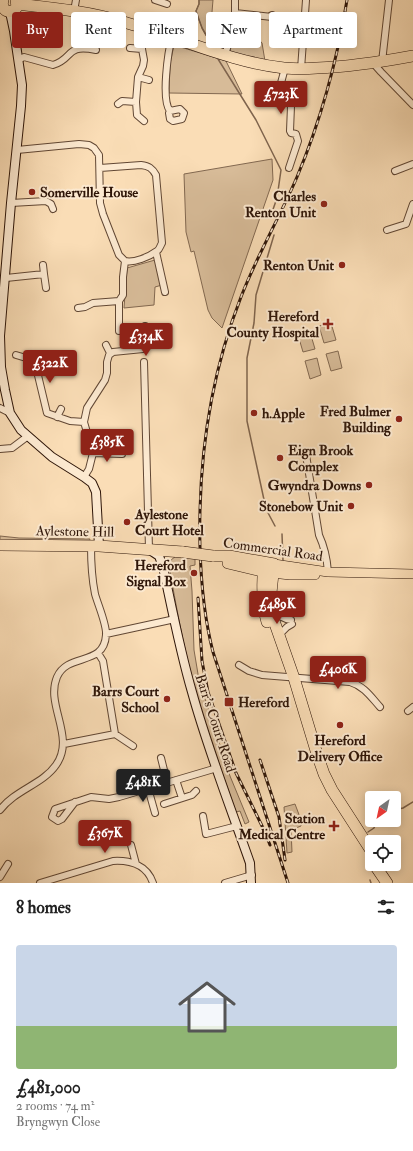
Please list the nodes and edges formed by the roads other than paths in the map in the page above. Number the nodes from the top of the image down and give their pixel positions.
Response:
1 (155, 0) edge
2 (235, 0) edge
3 (306, 0) edge
4 (389, 0) edge
5 (8, 4) edge
6 (167, 4) dead end
7 (75, 6) edge
8 (235, 12) edge
9 (12, 22) edge
10 (134, 24) edge
11 (198, 45) edge
12 (16, 48) edge
13 (130, 48) dead end
14 (170, 48) edge
15 (221, 48) edge
16 (142, 49) joint
17 (96, 50) dead end
18 (218, 52) junction
19 (413, 56) edge
20 (18, 60) junction
21 (378, 63) junction
22 (285, 68) junction
23 (301, 69) junction
24 (138, 77) junction
25 (149, 80) dead end
26 (136, 102) junction
27 (118, 104) dead end
28 (413, 104) edge
29 (170, 111) dead end
30 (144, 121) dead end
31 (17, 150) junction
32 (413, 164) edge
33 (100, 168) junction
34 (289, 168) dead end
35 (394, 171) dead end
36 (11, 203) junction
37 (413, 204) edge
38 (53, 209) dead end
39 (387, 230) dead end
40 (156, 252) junction
41 (126, 261) junction
42 (43, 265) dead end
43 (44, 274) junction
44 (4, 284) edge
45 (46, 288) dead end
46 (165, 292) dead end
47 (119, 301) junction
48 (78, 308) dead end
49 (145, 326) dead end
50 (119, 331) dead end
51 (106, 345) dead end
52 (112, 352) junction
53 (0, 353) edge
54 (16, 354) dead end
55 (144, 362) dead end
56 (1, 367) edge
57 (4, 400) edge
58 (0, 408) edge
59 (61, 409) dead end
60 (10, 412) junction
61 (57, 417) junction
62 (84, 422) junction
63 (28, 436) junction
64 (0, 449) edge
65 (93, 453) junction
66 (122, 454) dead end
67 (306, 455) dead end
68 (84, 477) junction
69 (0, 545) edge
70 (95, 546) junction
71 (149, 549) junction
72 (167, 550) junction
73 (163, 567) junction
74 (268, 568) junction
75 (328, 572) junction
76 (413, 574) edge
77 (272, 609) junction
78 (174, 619) junction
79 (106, 634) junction
80 (278, 636) junction
81 (98, 653) junction
82 (239, 665) dead end
83 (291, 678) junction
84 (380, 707) dead end
85 (115, 734) junction
86 (64, 744) junction
87 (133, 746) dead end
88 (161, 758) dead end
89 (216, 768) junction
90 (176, 780) junction
91 (166, 782) junction
92 (148, 788) junction
93 (196, 791) dead end
94 (0, 797) edge
95 (182, 798) junction
96 (75, 802) dead end
97 (5, 803) junction
98 (164, 804) dead end
99 (0, 810) edge
100 (155, 813) dead end
101 (203, 816) dead end
102 (237, 826) junction
103 (365, 841) edge
104 (131, 845) dead end
105 (365, 852) edge
106 (8, 864) dead end
107 (136, 864) junction
108 (379, 871) edge
109 (385, 871) edge
110 (0, 877) edge
111 (251, 879) edge
112 (40, 883) edge
113 (153, 883) edge
114 (225, 883) edge
115 (387, 883) edge
116 (393, 883) edge

1 - 6 street
2 - 8 street
3 - 23 street
4 - 21 street
5 - 7 highway
5 - 9 street
7 - 10 highway
11 - 18 highway
12 - 20 street
13 - 16 street
14 - 29 street
15 - 18 street
16 - 24 street
17 - 20 street
18 - 22 highway
19 - 21 highway
20 - 31 street
21 - 23 highway
21 - 28 street
22 - 23 highway
22 - 34 street
24 - 25 street
24 - 26 street
26 - 27 street
26 - 30 street
31 - 33 street
31 - 36 street
32 - 35 street
33 - 40 street
33 - 41 street
36 - 38 street
36 - 44 street
37 - 39 street
40 - 41 street
40 - 46 street
41 - 47 street
42 - 43 street
43 - 44 street
43 - 45 street
44 - 53 street
47 - 48 street
47 - 50 street
49 - 52 street
51 - 52 street
52 - 62 street
53 - 56 street
54 - 61 street
55 - 71 street
56 - 57 street
57 - 60 street
58 - 60 street
59 - 61 street
60 - 63 street
61 - 62 street
62 - 65 street
63 - 64 street
63 - 68 street
65 - 66 street
65 - 68 street
67 - 75 street
68 - 70 street
69 - 70 highway, Aylestone Hill
70 - 71 highway, Aylestone Hill
70 - 79 street
71 - 72 highway, Commercial Road
71 - 73 street, Barr's Court Road
72 - 73 street, Barr's Court Road
72 - 74 highway, Commercial Road, bridge
73 - 78 street, Barr's Court Road
74 - 75 main road, Commercial Road
74 - 77 highway
74 - 83 highway
75 - 76 main road, Commercial Road
77 - 80 highway
77 - 80 street
78 - 79 street
78 - 89 street, Barr's Court Road
79 - 81 street
80 - 83 highway
81 - 85 street
81 - 86 street
82 - 83 street
83 - 84 street
83 - 103 highway
83 - 105 highway
85 - 86 street
85 - 87 street
86 - 97 street
88 - 91 street
89 - 90 street
89 - 102 street, Barr's Court Road
90 - 91 street
90 - 95 street
91 - 92 street
92 - 96 street
92 - 100 street
93 - 95 street
94 - 97 street
95 - 98 street
97 - 99 street
101 - 102 street
102 - 111 street, Barr's Court Road
104 - 107 street
106 - 110 street
107 - 112 street
107 - 113 street
108 - 115 highway
109 - 116 highway
111 - 114 street

